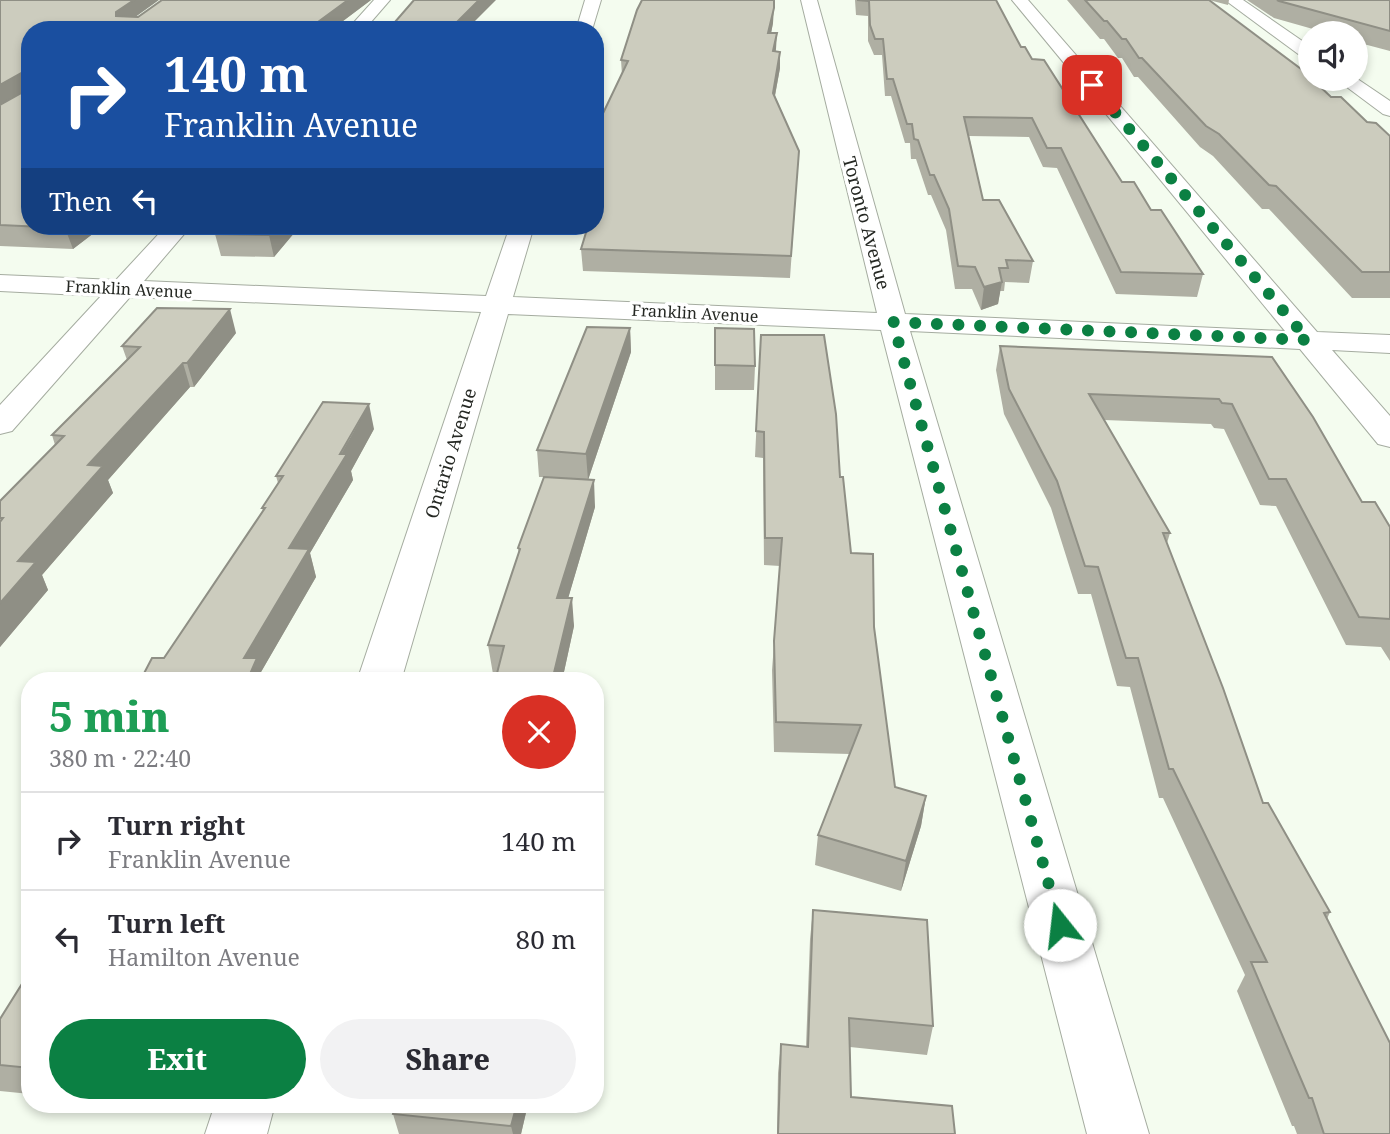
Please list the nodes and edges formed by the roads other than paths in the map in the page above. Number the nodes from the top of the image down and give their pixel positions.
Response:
1 (382, 0) edge
2 (593, 0) edge
3 (809, 0) edge
4 (1020, 0) edge
5 (1233, 0) edge
6 (363, 21) edge
7 (586, 21) edge
8 (1298, 46) edge
9 (1362, 91) edge
10 (1390, 110) edge
11 (171, 235) edge
12 (519, 235) edge
13 (0, 283) edge
14 (122, 289) junction
15 (497, 305) junction
16 (893, 322) junction
17 (1308, 340) junction
18 (1390, 344) edge
19 (0, 424) edge
20 (1390, 437) edge
21 (382, 672) edge
22 (243, 1113) edge
23 (236, 1134) edge
24 (1118, 1134) edge

1 - 6 street
2 - 7 street
3 - 16 street, Toronto Avenue
4 - 17 street
5 - 8 street
9 - 10 street
11 - 14 street
12 - 15 street, Ontario Avenue
13 - 14 street, Franklin Avenue
14 - 15 street, Franklin Avenue
14 - 19 street
15 - 16 street, Franklin Avenue
15 - 21 street, Ontario Avenue
16 - 17 street, Franklin Avenue
16 - 24 street, Toronto Avenue
17 - 18 street, Franklin Avenue
17 - 20 street
22 - 23 street

